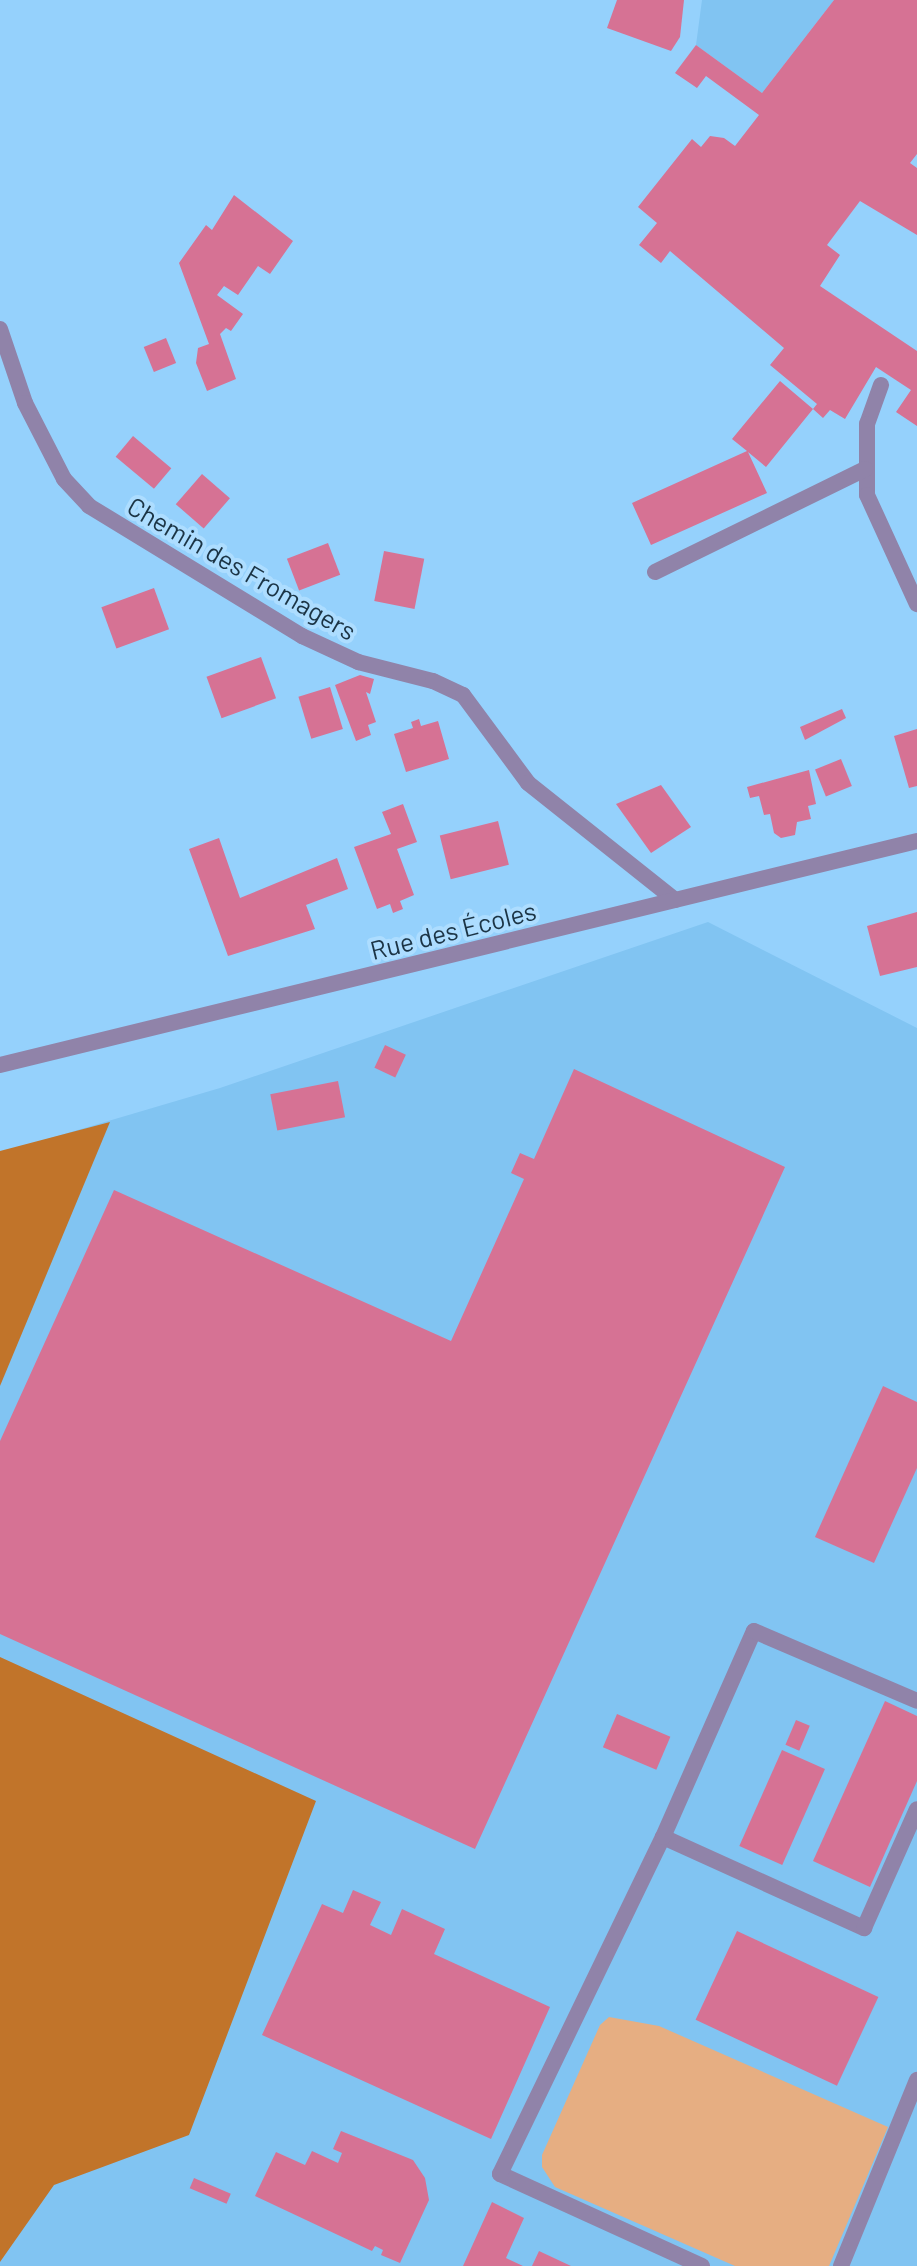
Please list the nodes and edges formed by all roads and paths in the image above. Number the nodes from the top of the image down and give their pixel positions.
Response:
1 (0, 329) edge
2 (881, 385) dead end
3 (865, 469) junction
4 (655, 572) dead end
5 (917, 604) edge
6 (917, 841) edge
7 (675, 900) junction
8 (0, 1065) edge
9 (917, 1701) edge
10 (917, 1809) edge
11 (663, 1837) junction
12 (917, 2080) edge
13 (702, 2266) edge
14 (841, 2266) edge

1 - 7 street, Chemin des Fromagers
2 - 3 street
3 - 4 street
3 - 5 street
6 - 7 street, Rue des Écoles
7 - 8 street, Rue des Écoles
9 - 11 street
10 - 11 street
11 - 13 street
12 - 14 street

